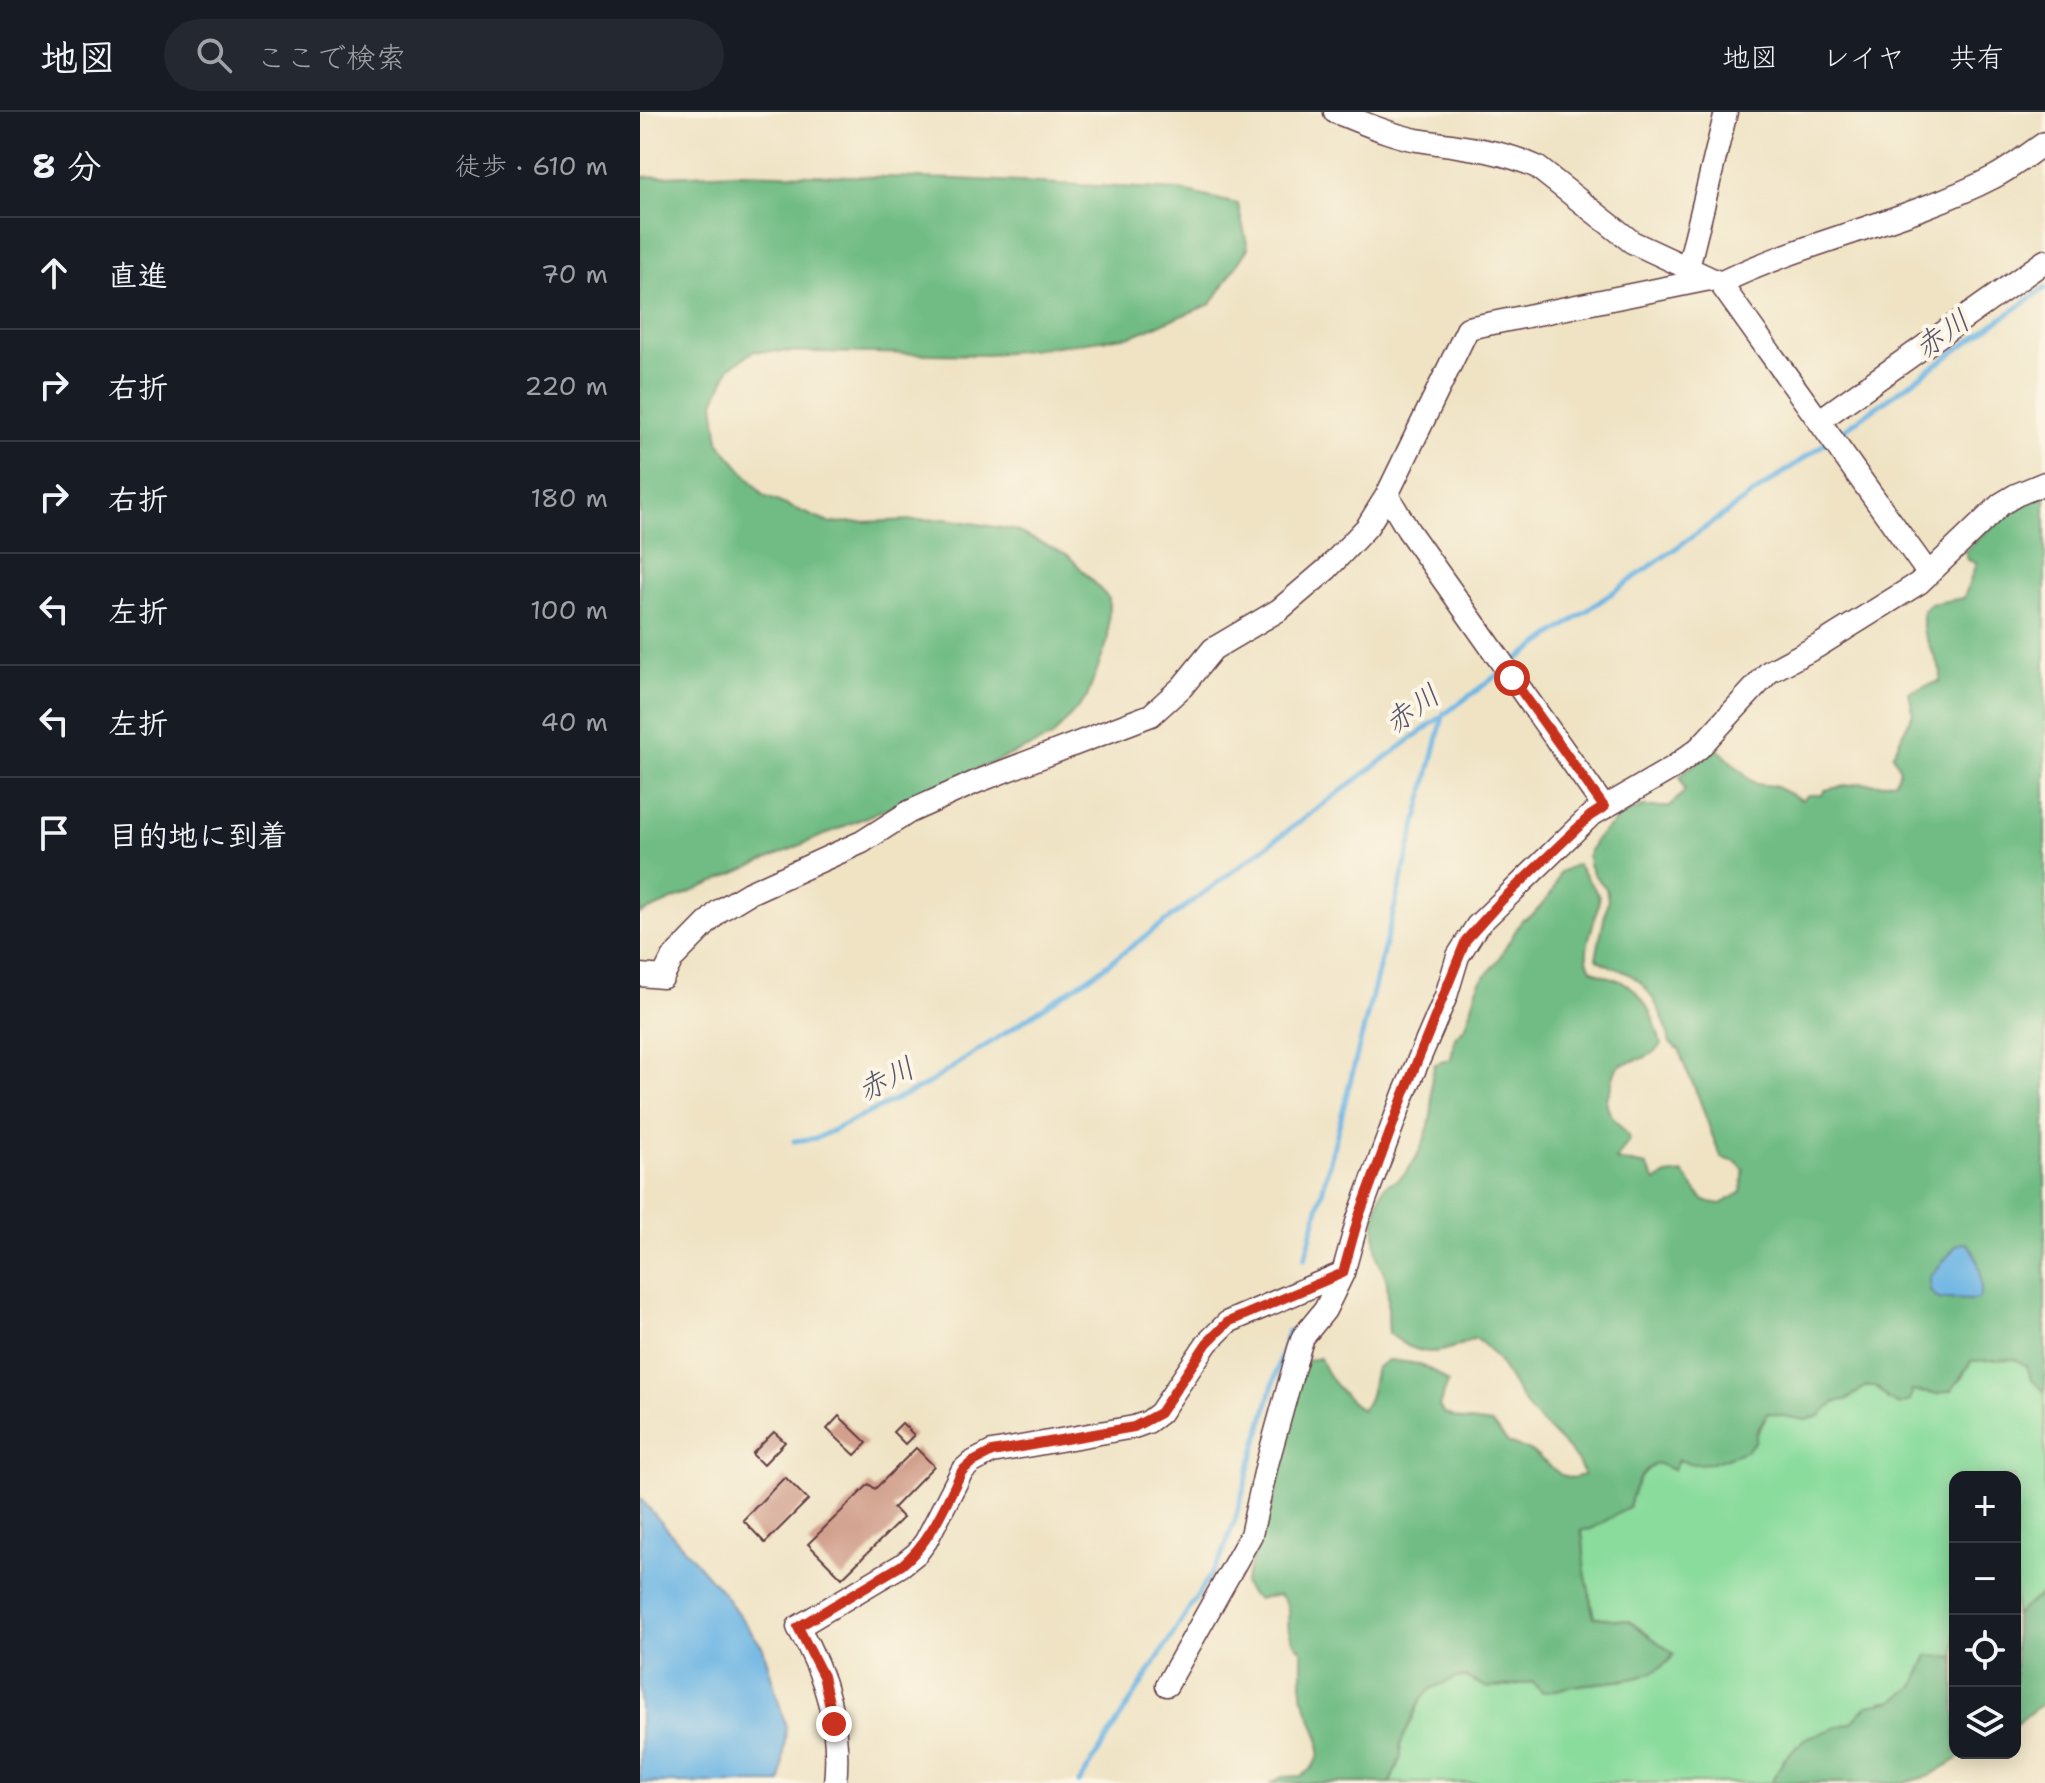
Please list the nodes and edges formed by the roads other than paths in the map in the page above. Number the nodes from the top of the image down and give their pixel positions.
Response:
1 (1335, 112) edge
2 (1726, 112) edge
3 (2045, 143) edge
4 (2045, 261) edge
5 (1688, 268) junction
6 (1715, 281) junction
7 (1823, 424) junction
8 (2045, 483) edge
9 (1387, 495) junction
10 (1928, 573) junction
11 (1604, 807) junction
12 (640, 975) edge
13 (1343, 1273) junction
14 (1167, 1685) dead end
15 (835, 1783) edge

1 - 5 street
2 - 5 street
3 - 6 street
4 - 7 street
5 - 6 street
6 - 7 street
6 - 9 street
7 - 10 street
8 - 10 street
9 - 11 street
9 - 12 street
10 - 11 street
11 - 13 street
13 - 14 street
13 - 15 street

